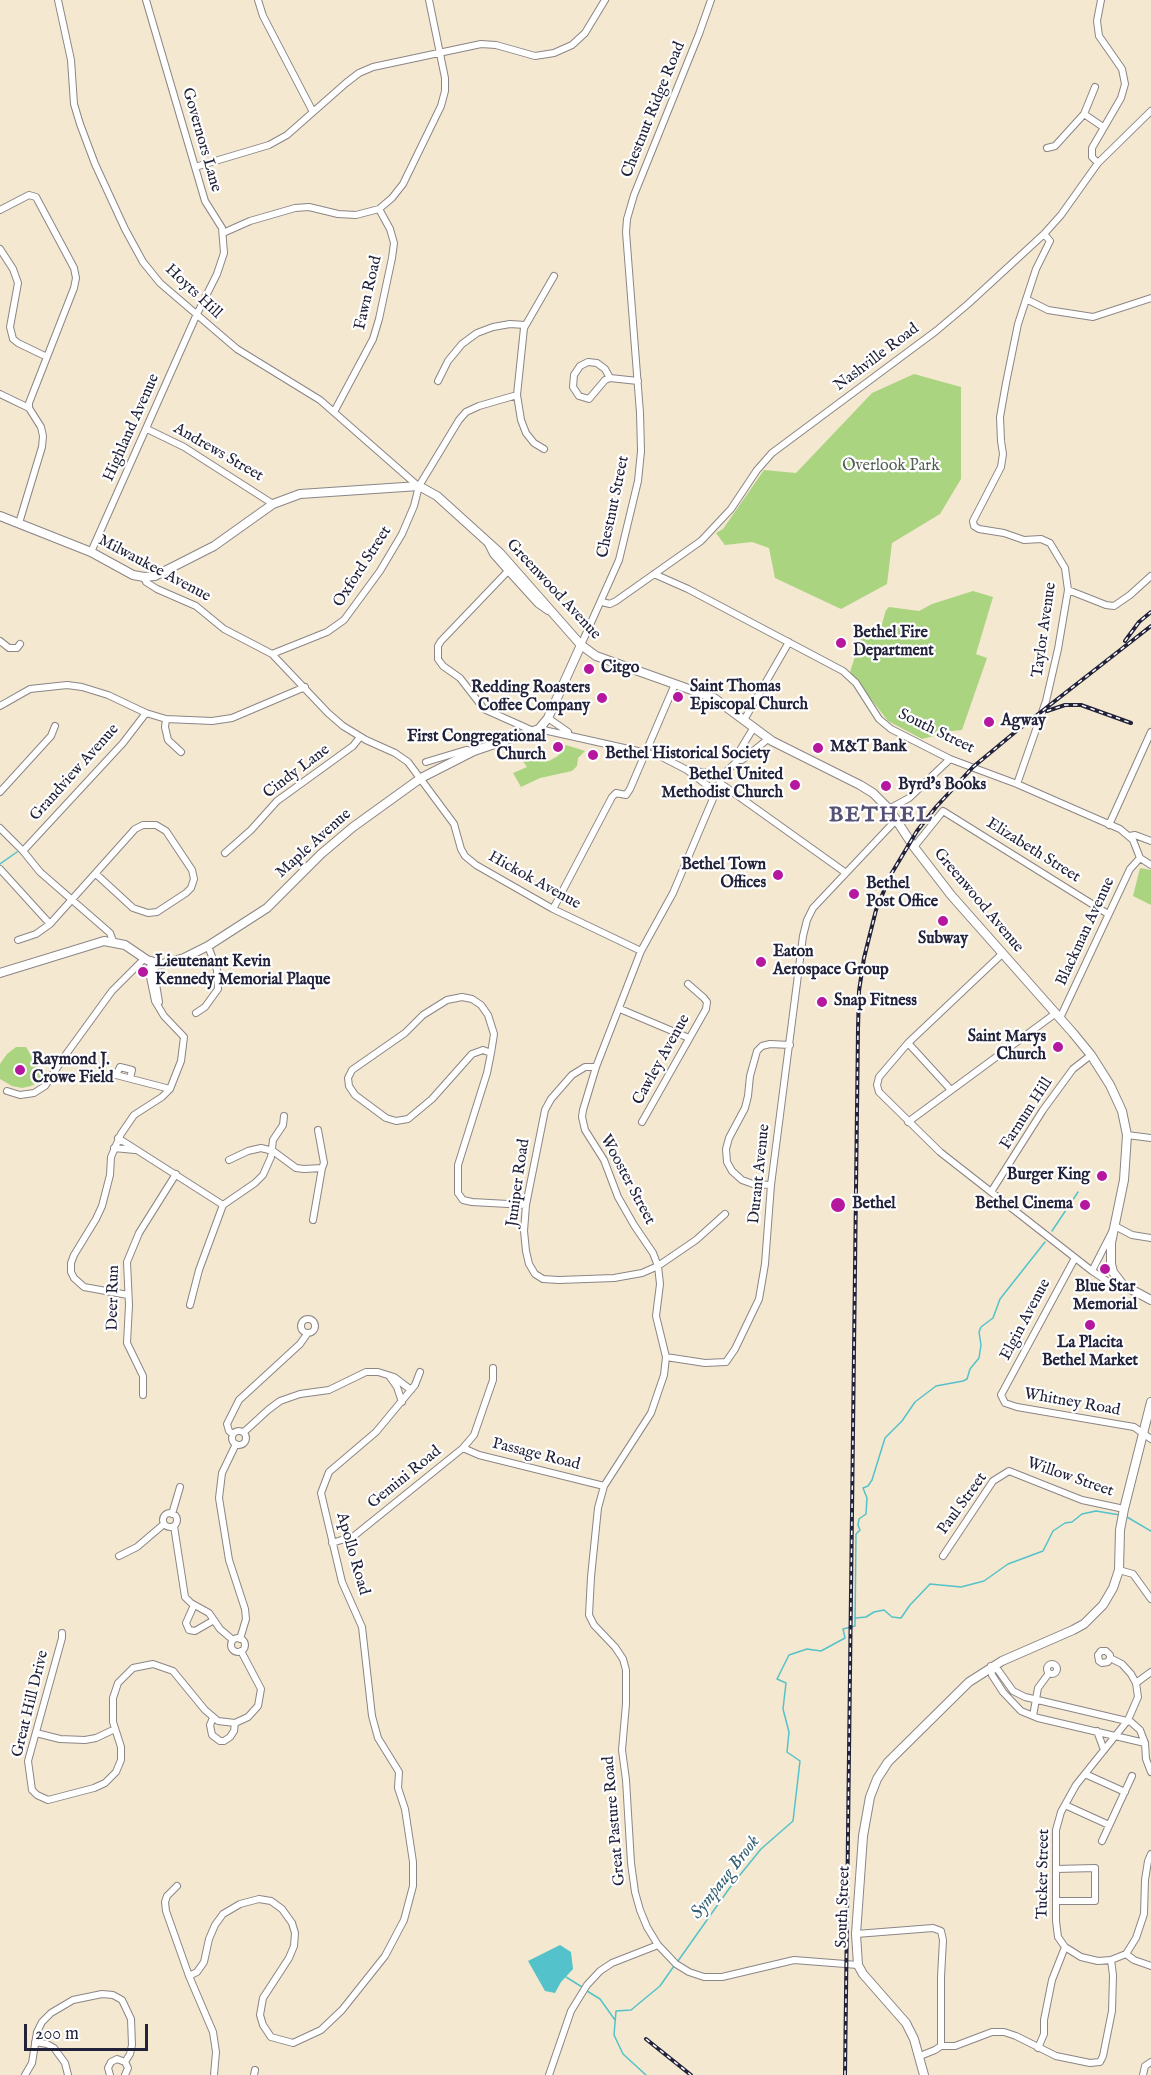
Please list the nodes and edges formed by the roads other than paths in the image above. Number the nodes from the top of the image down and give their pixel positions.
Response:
1 (58, 0) edge
2 (146, 0) edge
3 (258, 0) edge
4 (429, 0) edge
5 (605, 0) edge
6 (711, 0) edge
7 (1101, 0) edge
8 (440, 52) junction
9 (1095, 87) dead end
10 (1151, 111) edge
11 (313, 112) junction
12 (1084, 114) junction
13 (1103, 127) junction
14 (1047, 148) dead end
15 (1098, 163) junction
16 (195, 166) junction
17 (379, 209) junction
18 (0, 210) edge
19 (626, 232) joint
20 (223, 233) junction
21 (1044, 234) junction
22 (0, 249) edge
23 (554, 276) dead end
24 (1151, 298) edge
25 (1026, 299) junction
26 (196, 316) junction
27 (525, 325) junction
28 (47, 357) junction
29 (610, 378) junction
30 (438, 381) dead end
31 (638, 381) junction
32 (0, 394) edge
33 (517, 395) junction
34 (28, 408) junction
35 (334, 412) junction
36 (147, 429) junction
37 (544, 449) dead end
38 (419, 486) junction
39 (273, 504) junction
40 (0, 516) edge
41 (19, 524) junction
42 (488, 542) junction
43 (91, 552) junction
44 (508, 571) junction
45 (654, 574) junction
46 (1151, 576) edge
47 (144, 578) junction
48 (1068, 590) junction
49 (602, 602) junction
50 (555, 615) junction
51 (0, 641) edge
52 (789, 642) junction
53 (20, 644) dead end
54 (581, 645) junction
55 (272, 654) junction
56 (675, 684) junction
57 (304, 687) junction
58 (0, 706) edge
59 (146, 713) junction
60 (548, 718) junction
61 (166, 719) junction
62 (744, 720) junction
63 (56, 726) dead end
64 (754, 728) junction
65 (536, 730) junction
66 (1151, 732) edge
67 (573, 735) junction
68 (360, 737) junction
69 (768, 739) junction
70 (474, 751) junction
71 (181, 752) dead end
72 (647, 752) junction
73 (950, 759) junction
74 (738, 760) junction
75 (426, 762) dead end
76 (687, 770) junction
77 (723, 775) junction
78 (421, 778) junction
79 (720, 783) junction
80 (1017, 784) junction
81 (0, 792) edge
82 (716, 792) junction
83 (889, 809) junction
84 (896, 820) junction
85 (1109, 825) junction
86 (0, 828) edge
87 (1129, 836) junction
88 (1151, 841) edge
89 (914, 847) junction
90 (23, 850) junction
91 (225, 853) dead end
92 (1140, 858) junction
93 (1151, 865) edge
94 (0, 869) edge
95 (846, 873) junction
96 (96, 874) junction
97 (72, 900) junction
98 (553, 909) junction
99 (1108, 914) junction
100 (50, 924) junction
101 (18, 940) dead end
102 (113, 941) junction
103 (208, 946) junction
104 (641, 951) junction
105 (1002, 954) junction
106 (150, 961) junction
107 (0, 973) edge
108 (688, 984) dead end
109 (620, 1010) junction
110 (196, 1013) dead end
111 (1058, 1016) junction
112 (689, 1038) junction
113 (908, 1042) junction
114 (790, 1045) junction
115 (491, 1053) junction
116 (1090, 1055) junction
117 (596, 1067) junction
118 (130, 1078) dead end
119 (170, 1089) junction
120 (951, 1090) junction
121 (7, 1091) dead end
122 (284, 1116) dead end
123 (642, 1122) dead end
124 (908, 1122) junction
125 (318, 1130) dead end
126 (1127, 1135) junction
127 (118, 1138) junction
128 (1151, 1138) edge
129 (114, 1148) junction
130 (139, 1150) junction
131 (273, 1151) junction
132 (228, 1160) dead end
133 (321, 1168) junction
134 (176, 1174) junction
135 (771, 1185) junction
136 (991, 1192) junction
137 (223, 1205) junction
138 (526, 1205) junction
139 (725, 1214) dead end
140 (313, 1220) dead end
141 (1115, 1226) junction
142 (1151, 1238) edge
143 (1075, 1257) junction
144 (658, 1266) junction
145 (1092, 1271) junction
146 (1123, 1285) junction
147 (128, 1295) junction
148 (1151, 1300) edge
149 (190, 1305) dead end
150 (306, 1334) dead end
151 (666, 1357) junction
152 (494, 1368) dead end
153 (420, 1372) dead end
154 (390, 1377) junction
155 (411, 1390) junction
156 (143, 1395) dead end
157 (1001, 1395) joint
158 (402, 1402) junction
159 (1151, 1402) edge
160 (244, 1432) junction
161 (1143, 1432) junction
162 (233, 1434) junction
163 (1151, 1439) edge
164 (236, 1444) junction
165 (463, 1448) junction
166 (1009, 1471) joint
167 (604, 1486) junction
168 (180, 1487) dead end
169 (172, 1514) junction
170 (1123, 1514) junction
171 (164, 1524) junction
172 (174, 1526) junction
173 (332, 1543) junction
174 (119, 1556) dead end
175 (943, 1556) dead end
176 (1119, 1570) junction
177 (1151, 1599) edge
178 (194, 1605) junction
179 (214, 1620) junction
180 (62, 1633) dead end
181 (237, 1640) junction
182 (241, 1651) junction
183 (1110, 1658) dead end
184 (991, 1666) junction
185 (1151, 1672) edge
186 (1049, 1673) dead end
187 (1136, 1683) junction
188 (1035, 1700) junction
189 (1033, 1716) junction
190 (213, 1718) junction
191 (1128, 1720) junction
192 (235, 1723) junction
193 (623, 1727) joint
194 (115, 1730) junction
195 (1096, 1731) junction
196 (36, 1733) junction
197 (1115, 1736) junction
198 (1145, 1743) junction
199 (1104, 1750) junction
200 (1151, 1772) edge
201 (1084, 1774) junction
202 (1132, 1776) dead end
203 (1125, 1792) junction
204 (1065, 1805) junction
205 (1109, 1825) junction
206 (1102, 1841) dead end
207 (1151, 1854) edge
208 (1056, 1869) junction
209 (177, 1886) dead end
210 (1148, 1900) edge
211 (1056, 1901) junction
212 (856, 1934) junction
213 (658, 1945) junction
214 (1065, 1947) junction
215 (1126, 1954) junction
216 (1111, 1960) junction
217 (858, 1965) junction
218 (1151, 1966) edge
219 (189, 1976) junction
220 (35, 2042) junction
221 (941, 2046) junction
222 (1038, 2048) junction
223 (920, 2056) junction
224 (125, 2062) junction
225 (1151, 2062) edge
226 (25, 2075) edge
227 (68, 2075) edge
228 (110, 2075) edge
229 (125, 2075) edge
230 (214, 2075) edge
231 (549, 2075) edge
232 (924, 2075) edge
233 (1143, 2075) edge

1 - 26 street, Hoyts Hill
2 - 16 street, Governors Lane
3 - 11 street
4 - 8 street
5 - 8 street
6 - 19 street, Chestnut Ridge Road
7 - 13 street
8 - 11 street
8 - 17 street
9 - 12 street
10 - 15 street, Nashville Road
11 - 16 street
12 - 13 street
12 - 14 street
13 - 15 street
15 - 21 street, Nashville Road
16 - 20 street, Governors Lane
17 - 20 street
17 - 35 street, Fawn Road
18 - 28 street
19 - 31 street, Chestnut Street
20 - 26 street
21 - 25 street, Taylor Avenue
21 - 45 street, Nashville Road
22 - 28 street
23 - 27 street
24 - 25 street
25 - 48 street, Taylor Avenue
26 - 35 street, Hoyts Hill
26 - 36 street, Highland Avenue
27 - 30 street
27 - 33 street
28 - 34 street
29 - 29 street
29 - 31 street
31 - 49 street, Chestnut Street
32 - 34 street
33 - 37 street
33 - 38 street, Oxford Street
34 - 41 street
35 - 38 street, Hoyts Hill
36 - 39 street, Andrews Street
36 - 43 street, Highland Avenue
38 - 39 main road
38 - 42 main road, Greenwood Avenue
38 - 55 street, Oxford Street
39 - 47 main road
40 - 41 main road, Milwaukee Avenue
41 - 43 main road, Milwaukee Avenue
42 - 44 street
42 - 50 main road, Greenwood Avenue
43 - 47 main road, Milwaukee Avenue
44 - 50 street
44 - 65 street
45 - 49 street, Nashville Road
45 - 52 street, South Street
46 - 48 street
47 - 55 street, Milwaukee Avenue
48 - 80 street, Taylor Avenue
49 - 54 street, Chestnut Street
50 - 54 main road, Greenwood Avenue
51 - 53 street
52 - 62 street
52 - 73 street, South Street
54 - 56 main road, Greenwood Avenue
54 - 60 main road, Chestnut Street
55 - 57 street, Milwaukee Avenue
56 - 62 main road, Greenwood Avenue
56 - 72 street
57 - 61 street
57 - 68 street, Milwaukee Avenue
58 - 59 street
59 - 61 street
59 - 90 street, Grandview Avenue
60 - 65 main road, Chestnut Street
60 - 67 street
61 - 71 street
62 - 64 main road, Greenwood Avenue
63 - 81 street
64 - 69 main road, Greenwood Avenue
64 - 74 street
65 - 67 street
65 - 70 main road, Maple Avenue
66 - 85 street
67 - 72 street
68 - 78 street, Milwaukee Avenue
68 - 91 street, Cindy Lane
69 - 74 street
69 - 83 main road, Greenwood Avenue
70 - 75 street
70 - 78 main road, Maple Avenue
72 - 76 street
72 - 98 street
73 - 80 street, South Street
73 - 83 street
74 - 77 street
76 - 77 street
76 - 82 street
77 - 79 street, Wooster Street
78 - 98 street, Hickok Avenue
78 - 103 main road, Maple Avenue
79 - 82 street, Wooster Street
79 - 95 street
80 - 85 street, South Street
82 - 104 street, Wooster Street
83 - 84 main road, Greenwood Avenue
84 - 89 main road, Greenwood Avenue
84 - 95 street
85 - 87 street, South Street
86 - 90 street
87 - 88 street, South Street
87 - 92 street
89 - 99 street, Elizabeth Street
89 - 105 main road, Greenwood Avenue
90 - 97 street
92 - 93 street
92 - 99 street, Blackman Avenue
94 - 100 street
95 - 114 street, Durant Avenue
96 - 96 street
96 - 97 street
97 - 100 street
97 - 102 street
98 - 104 street, Hickok Avenue
99 - 111 street, Blackman Avenue
100 - 101 street
102 - 106 main road
102 - 107 main road
103 - 106 main road, Maple Avenue
103 - 110 street
104 - 109 street, Wooster Street
105 - 111 main road, Greenwood Avenue
105 - 113 street
106 - 119 street
106 - 121 street
108 - 112 street, Cawley Avenue
109 - 112 street
109 - 117 street, Wooster Street
111 - 116 main road, Greenwood Avenue
111 - 120 street
112 - 123 street, Cawley Avenue
113 - 120 street
113 - 124 street
114 - 135 street, Durant Avenue
114 - 135 street
115 - 115 street
115 - 138 street
116 - 126 main road, Greenwood Avenue
116 - 136 street, Farnum Hill
117 - 138 street, Juniper Road
117 - 144 street, Wooster Street
118 - 119 street
119 - 127 street
120 - 124 street
122 - 131 street
124 - 136 street
125 - 133 street
126 - 128 street
126 - 141 main road, Greenwood Avenue
127 - 129 street
127 - 130 street
129 - 130 street
129 - 147 street
130 - 134 street
131 - 132 street
131 - 133 street
131 - 137 street
133 - 140 street
134 - 137 street
134 - 147 street, Deer Run
135 - 151 street, Durant Avenue
136 - 143 street
137 - 149 street
138 - 144 street, Juniper Road
139 - 144 street
141 - 142 street
141 - 145 street
141 - 146 main road, Greenwood Avenue
143 - 145 street
143 - 157 street, Elgin Avenue
144 - 151 street, Wooster Street
145 - 146 street
146 - 148 main road
147 - 156 street, Deer Run
150 - 162 street
151 - 167 street, Wooster Street
152 - 165 street, Gemini Road
153 - 155 street, Apollo Road
154 - 155 street
154 - 158 street
154 - 160 street
155 - 158 street, Apollo Road
157 - 161 street, Whitney Road
158 - 173 street, Apollo Road
159 - 161 main road, South Street
160 - 162 street
160 - 164 street
161 - 163 street
161 - 170 main road, South Street
162 - 164 street
164 - 181 street
165 - 167 street, Passage Road
165 - 173 street, Gemini Road
166 - 170 street, Willow Street
166 - 175 street, Paul Street
167 - 193 street, Wooster Street
168 - 169 street
169 - 171 street
169 - 172 street
170 - 176 main road, South Street
171 - 172 street
171 - 174 street
172 - 178 street
173 - 219 street, Apollo Road
176 - 177 street
176 - 184 main road, South Street
178 - 179 street
178 - 179 street
179 - 181 street
180 - 196 street, Great Hill Drive
181 - 182 street
181 - 182 street
182 - 192 street
183 - 187 street
184 - 188 street
184 - 189 street
184 - 212 main road, South Street
185 - 187 street
186 - 188 street
187 - 191 street
188 - 189 street
188 - 191 street
189 - 195 street
190 - 192 street
190 - 192 street, Great Hill Drive
190 - 194 street, Great Hill Drive
191 - 197 street, Tucker Street
191 - 198 street
193 - 213 street, Great Pasture Road
194 - 196 street
194 - 196 street, Great Hill Drive
195 - 197 street
195 - 199 street
197 - 198 street
197 - 199 street, Tucker Street
198 - 200 street
199 - 201 street, Tucker Street
201 - 203 street
201 - 204 street, Tucker Street
202 - 203 street
203 - 205 street
204 - 205 street
204 - 208 street, Tucker Street
205 - 206 street
207 - 210 street
208 - 211 street, Tucker Street
208 - 211 street
209 - 219 street
210 - 215 street
211 - 214 street, Tucker Street
212 - 217 main road, South Street
212 - 221 street
213 - 217 street, Great Pasture Road
213 - 231 street
214 - 216 street
214 - 222 street
215 - 216 street
215 - 218 street
216 - 222 street
217 - 223 main road, South Street
219 - 230 street
220 - 224 street
220 - 226 street
220 - 227 street
221 - 222 street
221 - 223 street
223 - 232 main road, South Street
224 - 228 street
224 - 229 street
225 - 233 street

